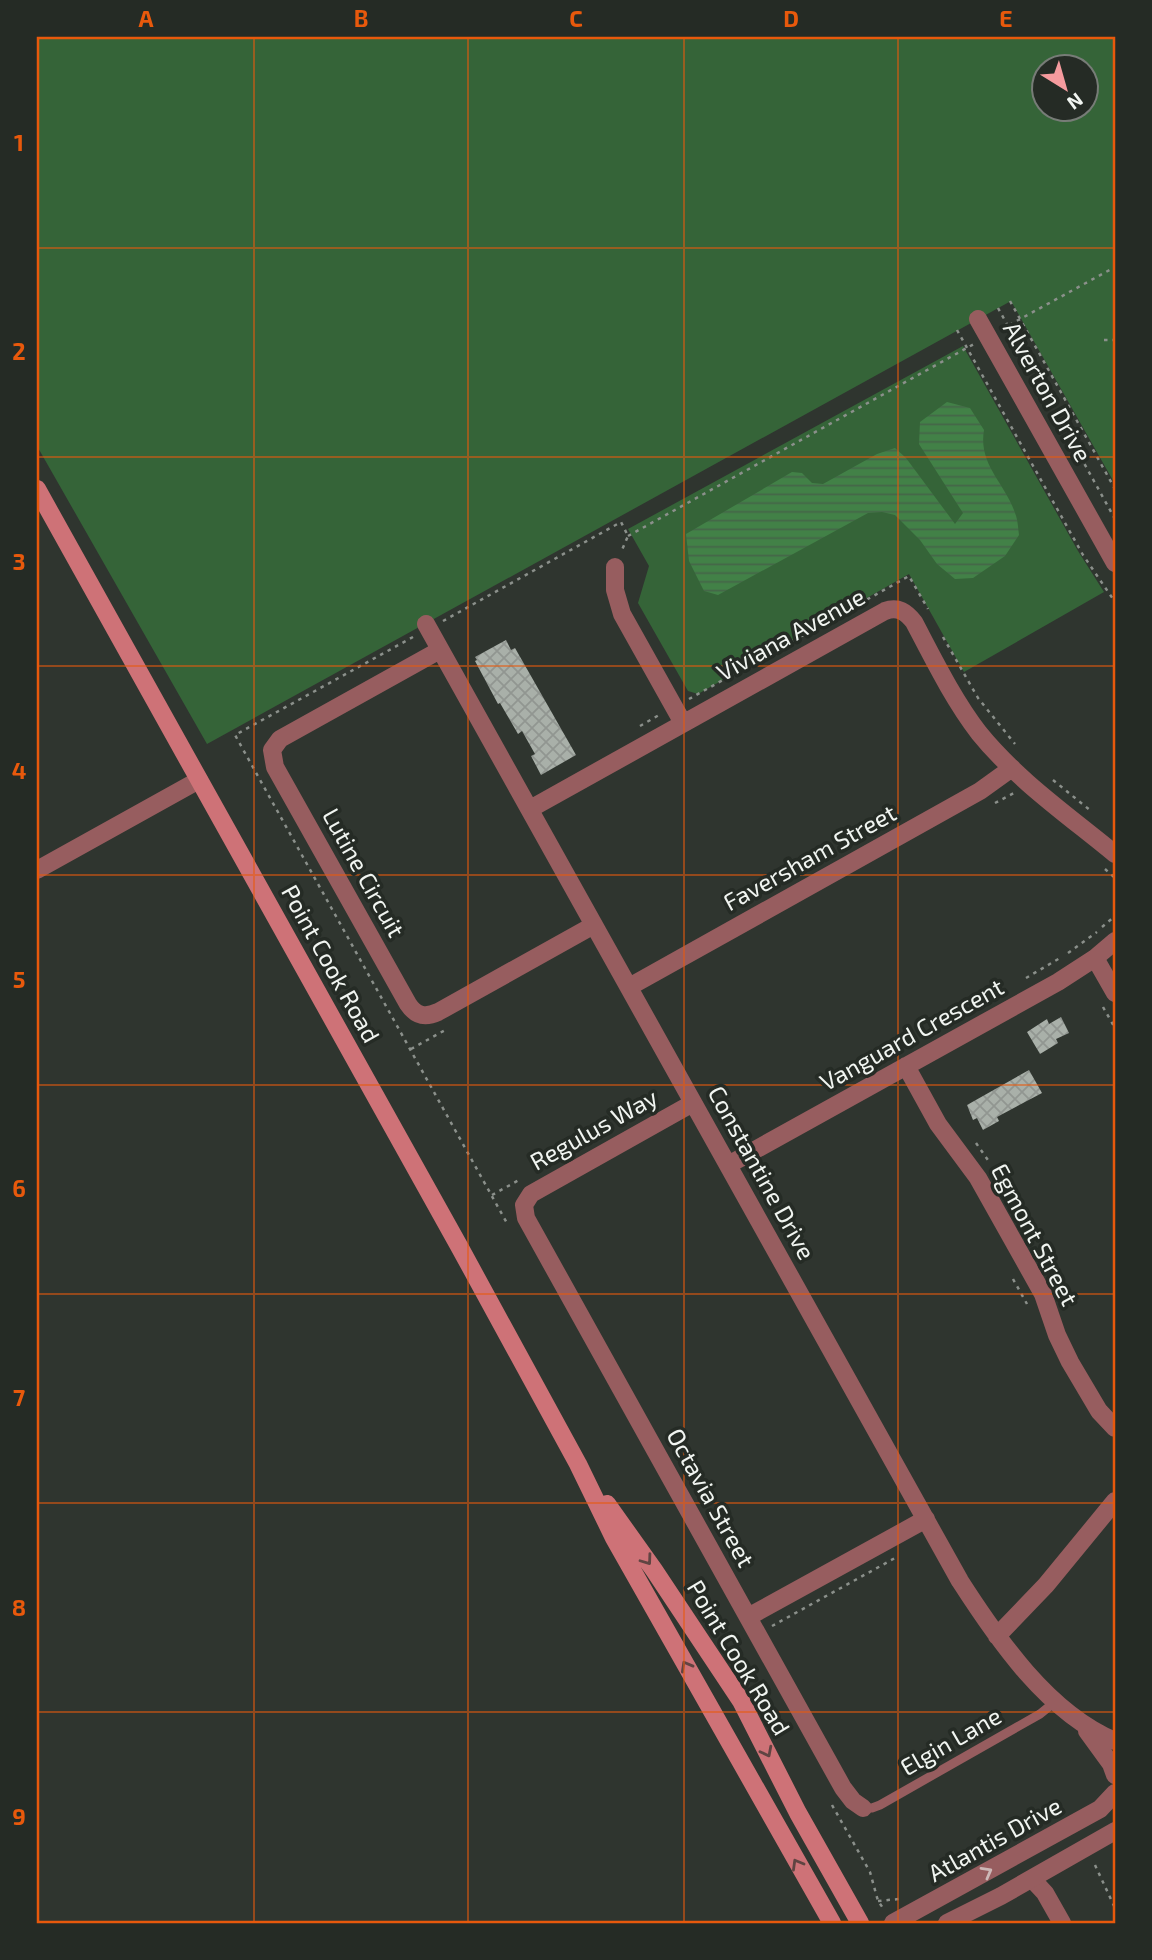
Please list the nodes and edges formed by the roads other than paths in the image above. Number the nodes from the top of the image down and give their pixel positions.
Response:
1 (978, 319) dead end
2 (37, 489) edge
3 (1115, 563) edge
4 (615, 567) road end
5 (427, 626) road end
6 (440, 650) junction
7 (683, 723) junction
8 (1012, 768) junction
9 (199, 780) junction
10 (530, 809) junction
11 (1115, 854) edge
12 (37, 870) edge
13 (594, 925) junction
14 (1115, 941) edge
15 (1095, 958) junction
16 (629, 987) junction
17 (1115, 993) edge
18 (906, 1066) junction
19 (693, 1103) junction
20 (728, 1165) junction
21 (524, 1205) joint
22 (1115, 1428) edge
23 (578, 1464) junction
24 (1115, 1501) edge
25 (926, 1519) junction
26 (748, 1617) junction
27 (997, 1636) junction
28 (1056, 1701) junction
29 (1083, 1725) junction
30 (1115, 1741) edge
31 (1115, 1775) edge
32 (1115, 1793) edge
33 (863, 1808) joint
34 (1115, 1831) edge
35 (1032, 1879) junction
36 (821, 1907) junction
37 (890, 1919) edge
38 (811, 1923) edge
39 (831, 1923) edge
40 (860, 1923) edge
41 (947, 1923) edge
42 (1062, 1923) edge

1 - 3 street, Alverton Drive
2 - 9 main road, Point Cook Road
4 - 7 street
5 - 6 street, Constantine Drive
6 - 10 street, Constantine Drive
6 - 13 street, Lutine Circuit
7 - 8 street, Viviana Avenue
7 - 10 street, Viviana Avenue
8 - 11 street, Viviana Avenue
8 - 16 street, Faversham Street
9 - 12 street
9 - 23 main road, Point Cook Road
10 - 13 street, Constantine Drive
13 - 16 street, Constantine Drive
14 - 15 street, Vanguard Crescent
15 - 17 street
15 - 18 street, Vanguard Crescent
16 - 19 street, Constantine Drive
18 - 20 street, Vanguard Crescent
18 - 22 street, Egmont Street
19 - 20 street, Constantine Drive
19 - 21 street, Regulus Way
20 - 25 street, Constantine Drive
21 - 26 street, Octavia Street
36 -> 23 main road, Point Cook Road
23 -> 40 main road, Point Cook Road
24 - 27 street
25 - 26 street
25 - 27 street, Constantine Drive
26 - 33 street, Octavia Street
27 - 28 street, Constantine Drive
28 - 29 street, Constantine Drive
28 - 33 lane, Elgin Lane
29 - 30 street, Constantine Drive
29 - 31 street, Constantine Drive
37 -> 32 street, Atlantis Drive
34 - 35 street, Atlantis Drive
35 - 41 street, Atlantis Drive
35 - 42 street
36 - 38 main road
36 - 39 main road, Point Cook Road

